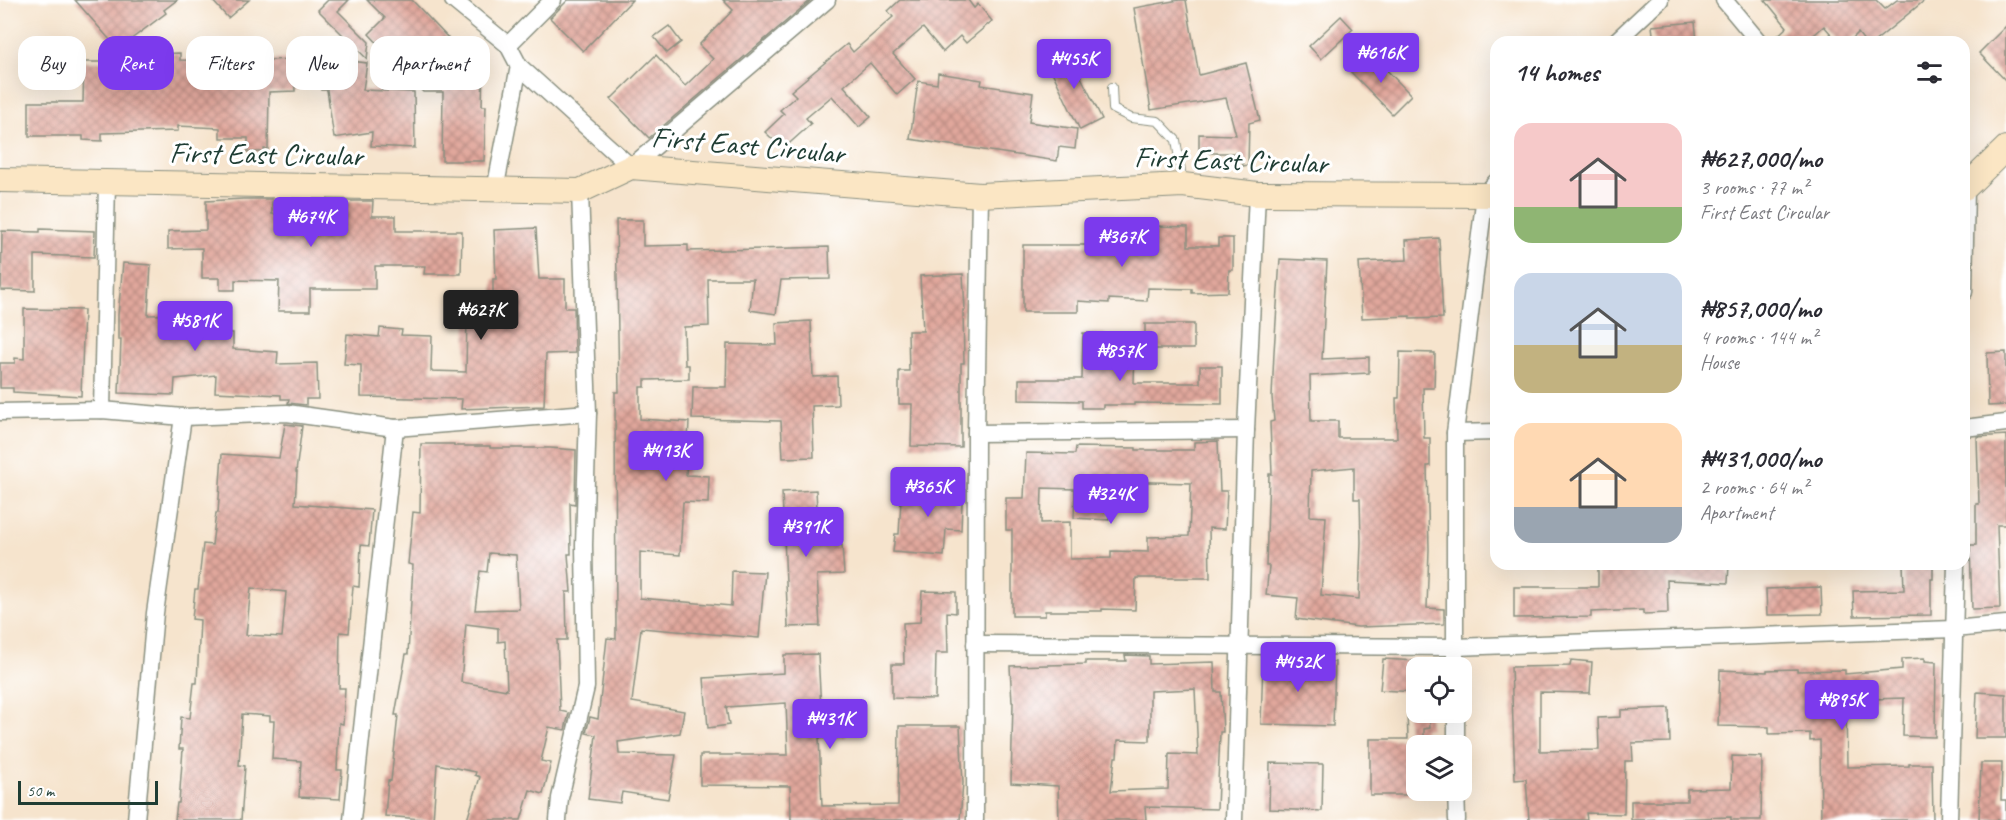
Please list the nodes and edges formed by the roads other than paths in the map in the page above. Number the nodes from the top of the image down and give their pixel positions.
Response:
1 (453, 0) edge
2 (553, 0) edge
3 (827, 0) edge
4 (1660, 0) edge
5 (1724, 0) edge
6 (1621, 36) edge
7 (1754, 36) edge
8 (508, 45) junction
9 (519, 66) junction
10 (1112, 87) dead end
11 (2006, 148) edge
12 (631, 167) junction
13 (0, 180) edge
14 (107, 182) junction
15 (1970, 183) edge
16 (1183, 185) junction
17 (495, 190) junction
18 (580, 191) junction
19 (1490, 191) edge
20 (1257, 194) junction
21 (980, 195) junction
22 (1490, 204) edge
23 (102, 410) junction
24 (0, 412) edge
25 (588, 413) junction
26 (183, 417) junction
27 (2006, 423) edge
28 (1970, 427) edge
29 (395, 428) junction
30 (1246, 430) junction
31 (1490, 432) edge
32 (976, 433) junction
33 (1455, 433) junction
34 (1956, 570) edge
35 (2006, 624) edge
36 (1954, 629) junction
37 (975, 644) junction
38 (1239, 644) junction
39 (1455, 647) junction
40 (1455, 657) edge
41 (1456, 801) edge
42 (136, 820) edge
43 (352, 820) edge
44 (558, 820) edge
45 (975, 820) edge
46 (1234, 820) edge
47 (1457, 820) edge
48 (1949, 820) edge

1 - 8 street
2 - 8 street
3 - 12 street
4 - 6 street
5 - 7 street
8 - 9 street
9 - 12 street
9 - 17 street
10 - 16 lane
11 - 15 street
12 - 18 street, First East Circular
12 - 21 street, First East Circular
13 - 14 street, First East Circular
14 - 17 street, First East Circular
14 - 23 street
16 - 20 street, First East Circular
16 - 21 street, First East Circular
17 - 18 street, First East Circular
18 - 25 street
19 - 20 street, First East Circular
20 - 30 street
21 - 32 street
22 - 33 street
23 - 24 street
23 - 26 street
25 - 29 street
25 - 44 street
26 - 29 street
26 - 42 street
27 - 28 street
29 - 43 street
30 - 32 street
30 - 38 street
31 - 33 street
32 - 37 street
33 - 39 street
34 - 36 street
35 - 36 street
36 - 39 street
36 - 48 street
37 - 38 street
37 - 45 street
38 - 39 street
38 - 46 street
39 - 40 street
41 - 47 street

